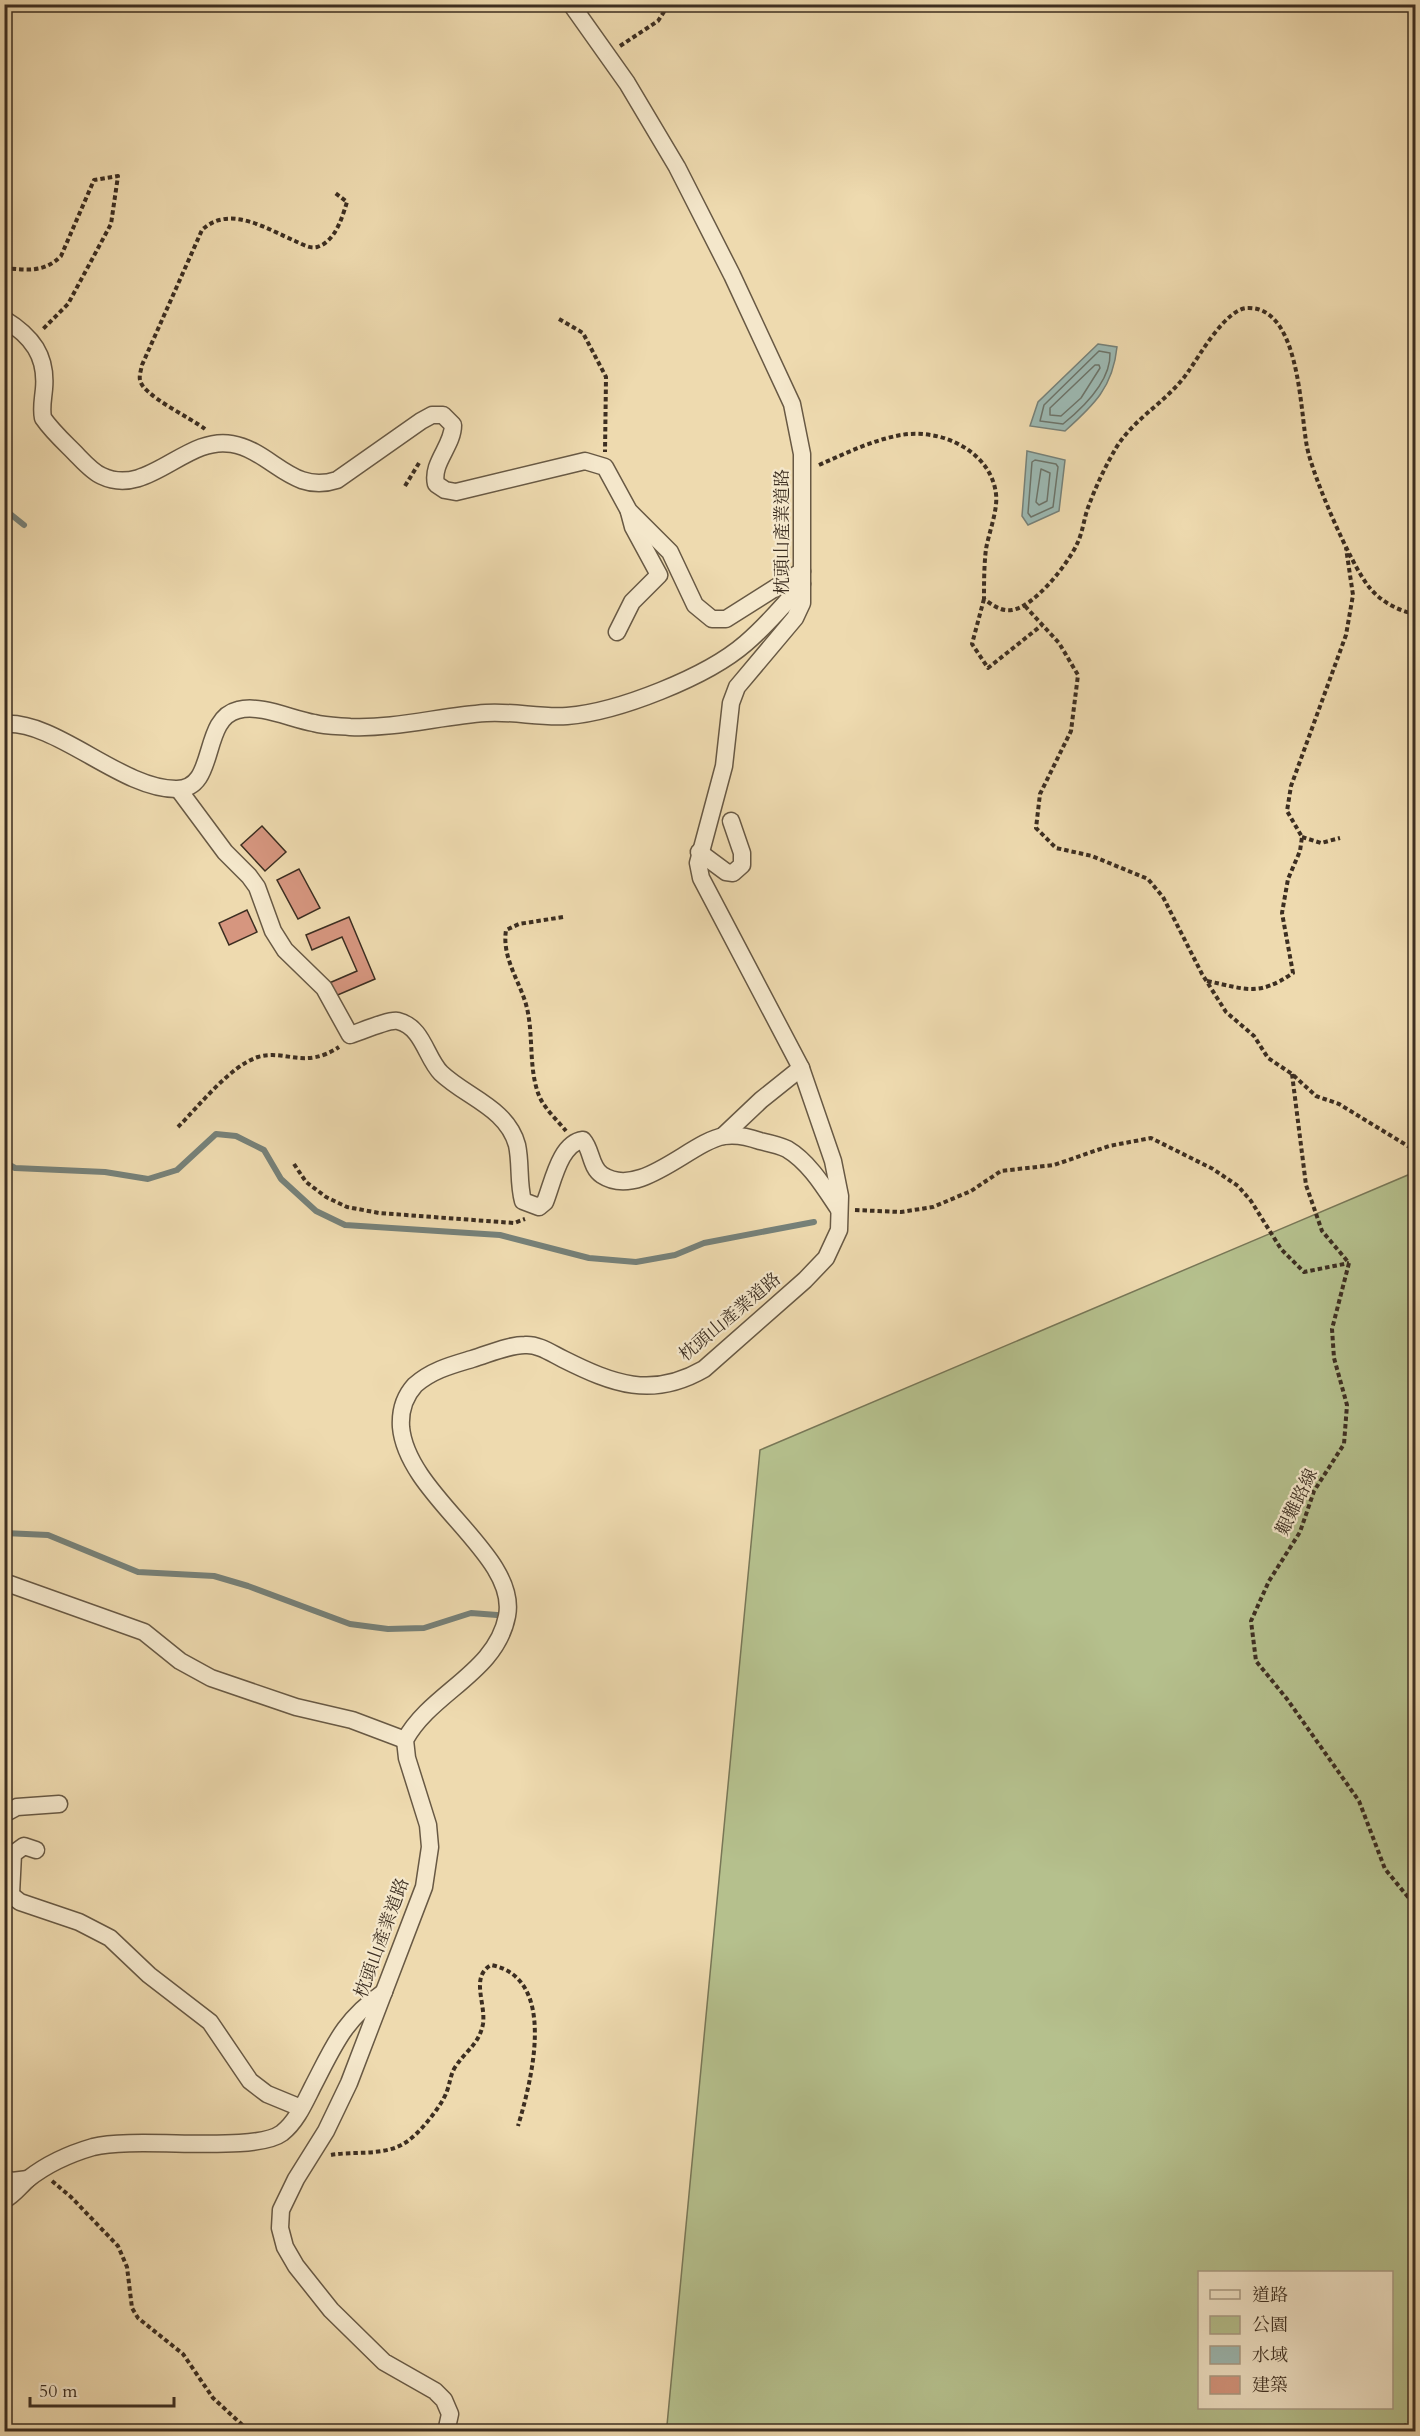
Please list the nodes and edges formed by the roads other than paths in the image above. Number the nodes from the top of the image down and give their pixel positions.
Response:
1 (571, 4) edge
2 (4, 319) edge
3 (629, 511) junction
4 (802, 577) junction
5 (617, 632) dead end
6 (4, 724) edge
7 (179, 790) junction
8 (730, 821) dead end
9 (699, 852) junction
10 (801, 1068) junction
11 (723, 1136) junction
12 (839, 1209) junction
13 (4, 1582) edge
14 (405, 1740) junction
15 (59, 1804) dead end
16 (4, 1814) edge
17 (36, 1850) dead end
18 (8, 1889) edge
19 (384, 1992) junction
20 (301, 2108) junction
21 (34, 2175) junction
22 (4, 2178) edge
23 (4, 2200) edge
24 (446, 2432) edge

1 - 4 street, 枕頭山產業道路
2 - 3 street
3 - 4 street
3 - 5 street
4 - 7 street
4 - 9 street, 枕頭山產業道路
6 - 7 street
7 - 11 street
8 - 9 street
9 - 10 street, 枕頭山產業道路
10 - 11 street
10 - 12 street, 枕頭山產業道路
11 - 12 street
12 - 14 street, 枕頭山產業道路
13 - 14 street
14 - 19 street, 枕頭山產業道路
15 - 16 street
17 - 18 street
18 - 20 street
19 - 20 street
19 - 24 street, 枕頭山產業道路
20 - 21 street
21 - 22 street
21 - 23 street

